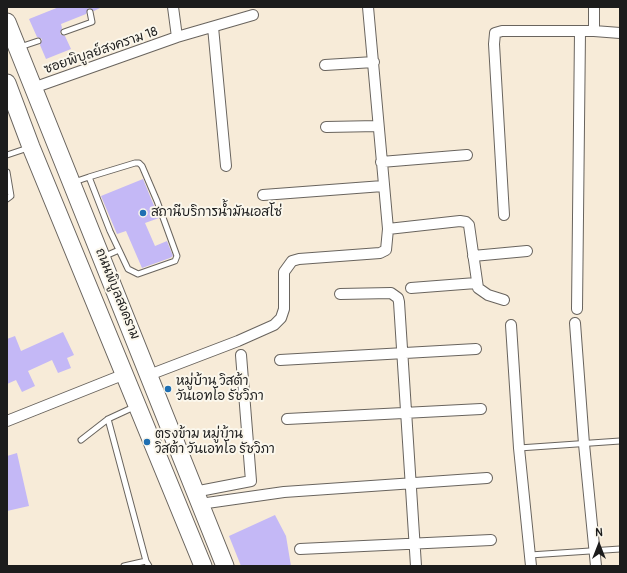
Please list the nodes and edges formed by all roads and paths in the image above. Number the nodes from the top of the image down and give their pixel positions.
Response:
1 (173, 7) edge
2 (368, 7) edge
3 (594, 7) edge
4 (90, 12) dead end
5 (253, 15) dead end
6 (7, 22) edge
7 (213, 27) junction
8 (594, 31) junction
9 (64, 32) dead end
10 (580, 32) junction
11 (620, 33) edge
12 (177, 37) junction
13 (38, 41) dead end
14 (17, 48) junction
15 (374, 62) junction
16 (325, 65) dead end
17 (33, 88) junction
18 (8, 91) edge
19 (378, 126) junction
20 (326, 127) dead end
21 (31, 147) junction
22 (467, 155) dead end
23 (7, 156) edge
24 (381, 162) junction
25 (226, 166) dead end
26 (7, 172) edge
27 (89, 177) junction
28 (72, 183) junction
29 (383, 186) junction
30 (263, 195) dead end
31 (7, 199) edge
32 (504, 215) dead end
33 (388, 229) junction
34 (119, 250) junction
35 (527, 251) dead end
36 (473, 256) junction
37 (102, 257) junction
38 (476, 283) junction
39 (411, 288) dead end
40 (340, 294) dead end
41 (504, 300) dead end
42 (577, 309) dead end
43 (575, 323) dead end
44 (511, 325) dead end
45 (476, 349) dead end
46 (402, 353) junction
47 (242, 355) dead end
48 (280, 360) dead end
49 (125, 374) junction
50 (149, 375) junction
51 (138, 406) junction
52 (481, 409) dead end
53 (406, 412) junction
54 (108, 419) junction
55 (287, 419) dead end
56 (7, 421) edge
57 (81, 440) dead end
58 (620, 441) edge
59 (584, 444) junction
60 (519, 448) junction
61 (487, 478) dead end
62 (410, 484) junction
63 (197, 498) junction
64 (491, 540) dead end
65 (415, 545) junction
66 (300, 549) dead end
67 (620, 549) edge
68 (595, 550) junction
69 (530, 555) junction
70 (146, 560) junction
71 (124, 566) edge
72 (149, 566) edge
73 (203, 566) edge
74 (225, 566) edge
75 (416, 566) edge
76 (531, 566) edge
77 (596, 566) edge

1 - 12 street
2 - 15 street
3 - 8 street
4 - 9 lane
5 - 7 street, ซอยพิบูลย์สงคราม 18
6 - 14 main road, ถนนพิบูลสงคราม
7 - 12 street, ซอยพิบูลย์สงคราม 18
7 - 25 street
8 - 10 street
8 - 11 street
10 - 32 street
10 - 42 street
12 - 17 street, ซอยพิบูลย์สงคราม 18
13 - 14 lane
14 - 17 main road, ถนนพิบูลสงคราม
15 - 16 street
15 - 19 street
17 - 18 main road
17 - 28 main road, ถนนพิบูลสงคราม
18 - 21 main road, ถนนพิบูลสงคราม
19 - 20 street
19 - 24 street
21 - 23 lane
21 - 49 main road, ถนนพิบูลสงคราม
22 - 24 street
24 - 29 street
26 - 31 lane
27 - 28 lane
27 - 34 lane
27 - 34 lane
28 - 37 main road, ถนนพิบูลสงคราม
29 - 30 street
29 - 33 street
33 - 36 street
33 - 50 street
34 - 37 lane
35 - 36 street
36 - 38 street
37 - 50 main road, ถนนพิบูลสงคราม
38 - 39 street
38 - 41 street
40 - 46 street
43 - 59 street
44 - 60 street
45 - 46 street
46 - 48 street
46 - 53 street
47 - 63 street
49 - 51 main road, ถนนพิบูลสงคราม
49 - 56 street
50 - 63 main road, ถนนพิบูลสงคราม
51 - 54 lane
51 - 73 main road, ถนนพิบูลสงคราม
52 - 53 street
53 - 55 street
53 - 62 street
54 - 57 lane
54 - 70 lane
58 - 59 lane
59 - 60 lane
59 - 68 street
60 - 69 street
61 - 62 street
62 - 63 street
62 - 65 street
63 - 74 main road, ถนนพิบูลสงคราม
64 - 65 street
65 - 66 street
65 - 75 street
67 - 68 lane
68 - 69 lane
68 - 77 street
69 - 76 street
70 - 71 lane
70 - 72 lane

